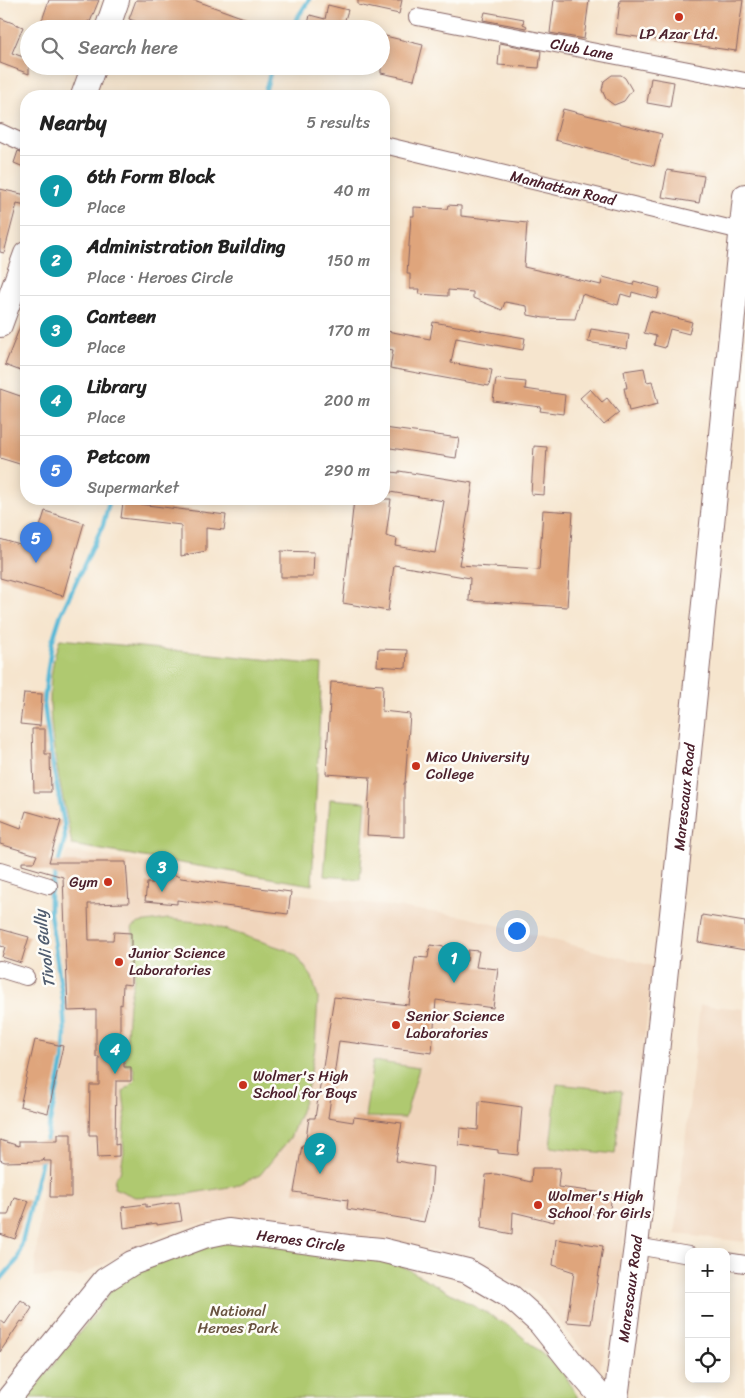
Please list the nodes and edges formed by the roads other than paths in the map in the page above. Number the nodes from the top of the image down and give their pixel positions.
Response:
1 (117, 0) edge
2 (417, 17) dead end
3 (110, 20) edge
4 (91, 75) edge
5 (745, 81) edge
6 (85, 90) edge
7 (0, 132) edge
8 (20, 141) edge
9 (390, 146) edge
10 (745, 196) edge
11 (740, 231) junction
12 (20, 270) edge
13 (0, 325) edge
14 (0, 871) edge
15 (49, 886) dead end
16 (0, 969) edge
17 (26, 977) dead end
18 (636, 1246) junction
19 (685, 1254) edge
20 (730, 1262) edge
21 (745, 1264) edge
22 (8, 1398) edge
23 (605, 1398) edge
24 (616, 1398) edge

1 - 3 main road
2 - 5 street, Club Lane
4 - 6 main road
7 - 8 street
9 - 11 street, Manhattan Road
10 - 11 main road, Marescaux Road
11 - 18 main road, Marescaux Road
12 - 13 main road
14 - 15 street
16 - 17 street
18 - 19 street
18 - 24 main road, Marescaux Road
20 - 21 street
22 - 23 main road, Heroes Circle

